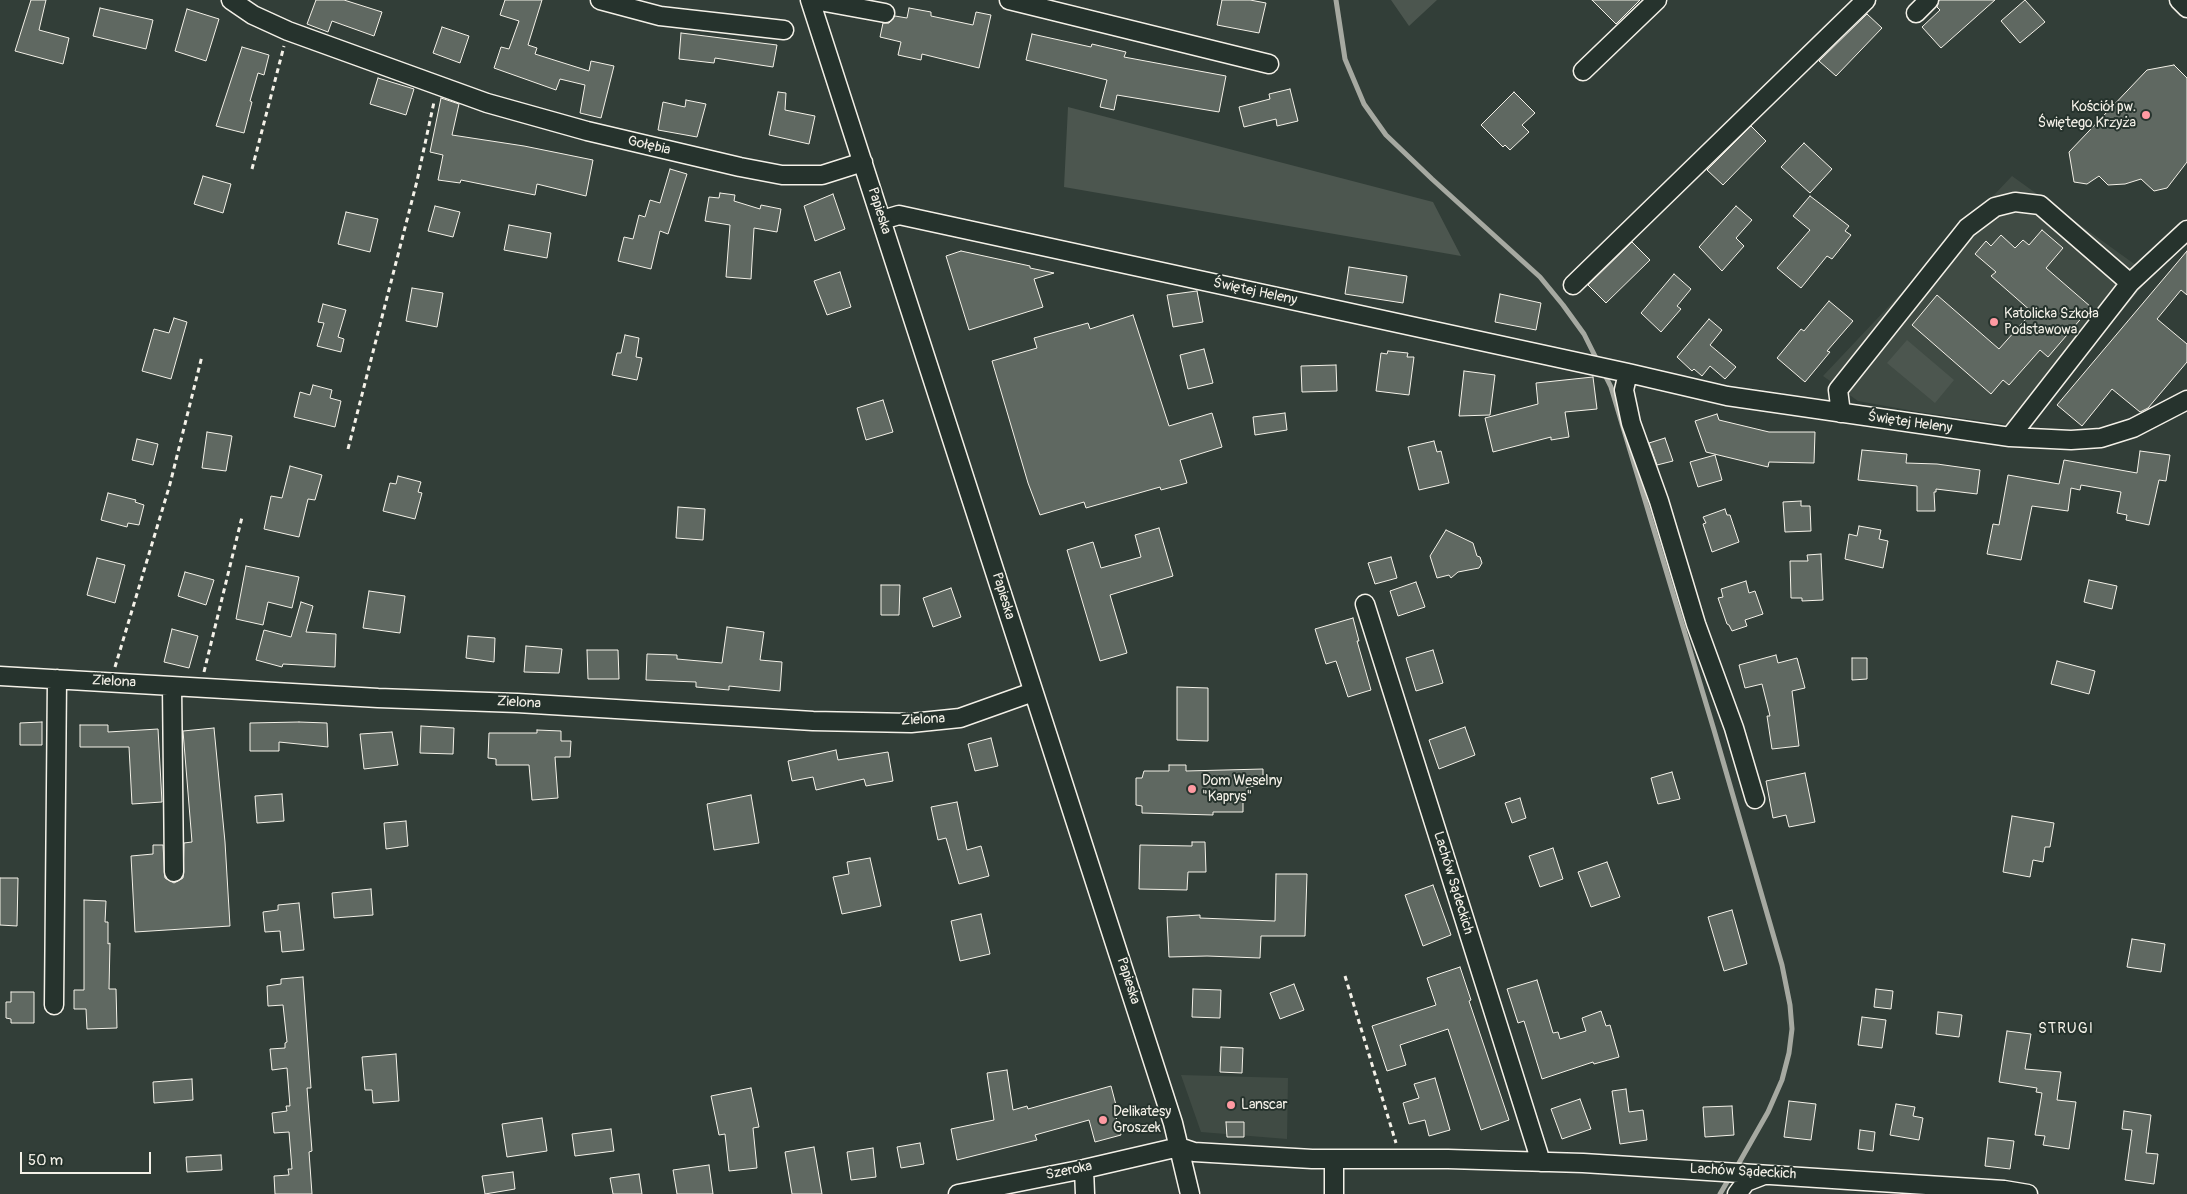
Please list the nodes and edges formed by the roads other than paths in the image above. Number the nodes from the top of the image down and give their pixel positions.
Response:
1 (231, 0) edge
2 (600, 0) edge
3 (1009, 0) edge
4 (1657, 0) edge
5 (1866, 0) edge
6 (1929, 0) edge
7 (2179, 0) edge
8 (817, 1) edge
9 (639, 5) edge
10 (2187, 8) edge
11 (1916, 12) dead end
12 (885, 13) dead end
13 (784, 30) dead end
14 (1269, 64) dead end
15 (1584, 71) dead end
16 (863, 162) junction
17 (882, 220) junction
18 (2187, 230) edge
19 (2130, 283) junction
20 (1573, 285) dead end
21 (1623, 372) junction
22 (2187, 400) edge
23 (1841, 413) junction
24 (2010, 437) junction
25 (1365, 604) dead end
26 (0, 676) edge
27 (57, 679) junction
28 (172, 686) junction
29 (1033, 692) junction
30 (1754, 799) dead end
31 (174, 872) dead end
32 (54, 1005) dead end
33 (1179, 1147) junction
34 (1334, 1158) junction
35 (1540, 1162) junction
36 (1084, 1169) junction
37 (1769, 1174) junction
38 (1914, 1189) edge
39 (964, 1193) edge
40 (1085, 1194) edge
41 (1190, 1194) edge
42 (1334, 1194) edge
43 (1737, 1194) edge
44 (2028, 1194) edge

1 - 16 street, Gołębia
2 - 9 street
3 - 14 street
4 - 15 street
5 - 20 street
6 - 11 street
7 - 10 street
8 - 12 street
8 - 16 street, Papieska
9 - 13 street
16 - 17 street, Papieska
17 - 21 street, Świętej Heleny
17 - 29 street, Papieska
18 - 19 street
19 - 23 street
19 - 24 street
21 - 23 street, Świętej Heleny
21 - 30 street
22 - 24 street, Świętej Heleny
23 - 24 street, Świętej Heleny
25 - 35 street, Lachów Sądeckich
26 - 27 street, Zielona
27 - 28 street, Zielona
27 - 32 street
28 - 29 street, Zielona
28 - 31 street
29 - 33 street, Papieska
33 - 34 street, Lachów Sądeckich
33 - 36 street, Szeroka
33 - 41 street, Papieska
34 - 35 street, Lachów Sądeckich
34 - 42 street
35 - 37 street, Lachów Sądeckich
36 - 39 street, Szeroka
36 - 40 street
37 - 38 street, Lachów Sądeckich
37 - 43 street
38 - 44 street, Lachów Sądeckich

